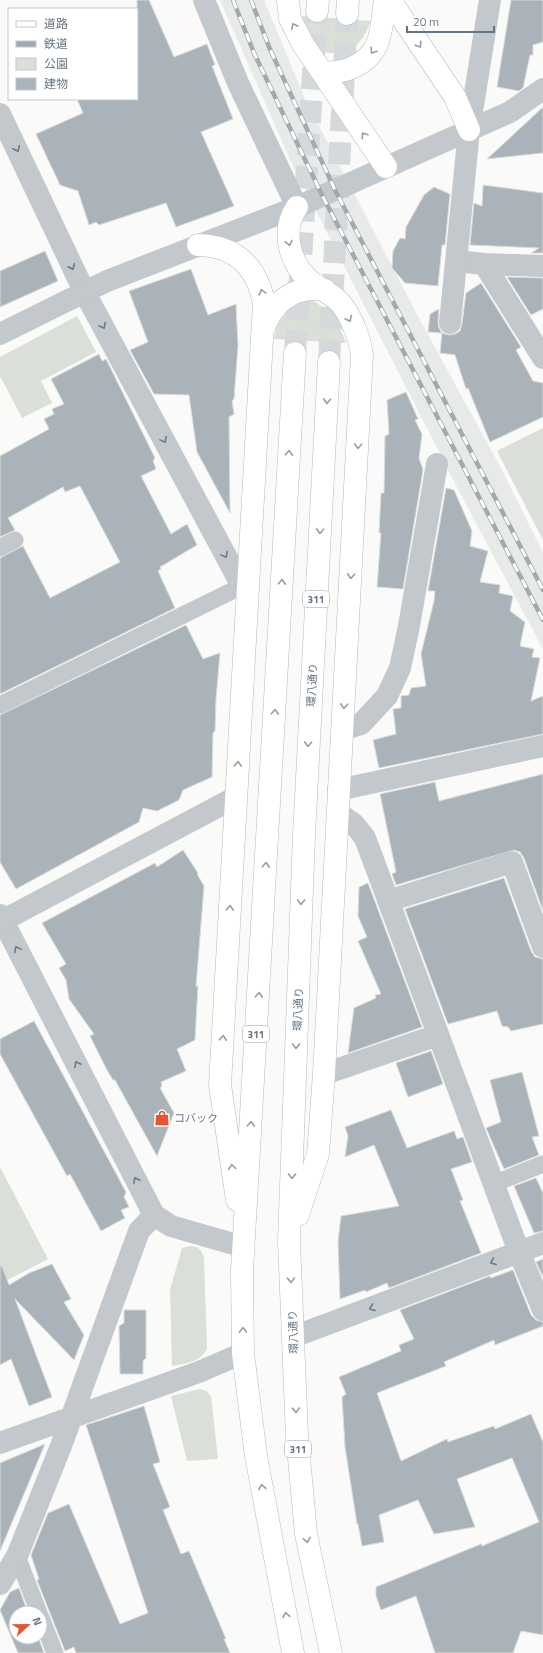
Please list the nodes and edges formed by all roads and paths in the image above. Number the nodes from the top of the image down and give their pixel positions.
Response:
1 (204, 0) edge
2 (288, 0) edge
3 (385, 0) edge
4 (390, 0) edge
5 (490, 0) edge
6 (323, 73) junction
7 (543, 88) edge
8 (0, 114) edge
9 (469, 130) junction
10 (386, 167) junction
11 (297, 207) junction
12 (198, 245) junction
13 (457, 261) junction
14 (484, 264) junction
15 (543, 266) edge
16 (325, 290) junction
17 (84, 292) junction
18 (450, 323) dead end
19 (263, 330) junction
20 (0, 334) edge
21 (295, 353) tunnel mouth
22 (543, 358) edge
23 (329, 362) tunnel mouth
24 (437, 464) dead end
25 (15, 540) dead end
26 (0, 548) edge
27 (244, 586) junction
28 (0, 705) edge
29 (342, 730) junction
30 (543, 746) edge
31 (338, 790) junction
32 (236, 797) junction
33 (338, 813) junction
34 (388, 901) junction
35 (1, 919) edge
36 (543, 947) edge
37 (438, 1035) junction
38 (324, 1074) junction
39 (543, 1164) edge
40 (493, 1184) junction
41 (154, 1215) junction
42 (289, 1241) junction
43 (543, 1243) edge
44 (244, 1247) junction
45 (519, 1252) junction
46 (543, 1310) edge
47 (293, 1337) junction
48 (243, 1353) junction
49 (72, 1416) junction
50 (3, 1436) edge
51 (17, 1556) junction
52 (0, 1584) edge
53 (36, 1605) edge
54 (48, 1635) edge
55 (55, 1653) edge
56 (293, 1653) edge
57 (331, 1653) edge

1 - 11 street
6 -> 2 main road
3 -> 6 main road
4 -> 9 main road
5 - 9 street
10 -> 6 main road
7 - 9 street
8 -> 17 street
9 - 10 street
9 - 13 street
10 - 11 street
11 - 12 street
11 -> 16 main road
12 - 17 street
19 -> 12 main road
13 - 14 street
13 - 18 street
14 - 15 street
14 - 22 street
16 - 19 main road
16 -> 29 main road
17 - 20 street
17 -> 27 street
19 - 27 main road
44 -> 21 main road, 311
23 -> 42 main road, 環八通り / 311
24 - 29 street
25 - 26 lane
27 - 28 lane
32 -> 27 main road
29 - 31 main road
30 - 31 street
31 - 33 main road
32 - 35 street
44 -> 32 main road
33 - 34 street
33 - 38 main road
34 - 36 street
34 - 37 street
41 -> 35 street
37 - 38 street
37 - 40 street
38 - 42 main road
39 - 40 lane
40 - 45 street
41 - 44 street
41 - 49 street
42 -> 47 main road, 環八通り / 311
43 - 45 street
48 -> 44 main road, 311
45 - 46 street
45 -> 47 street
47 -> 57 main road, 環八通り / 311
48 - 49 street
56 -> 48 main road, 311
49 - 50 street
49 - 51 street
51 - 52 street
51 - 53 lane
54 - 55 lane

